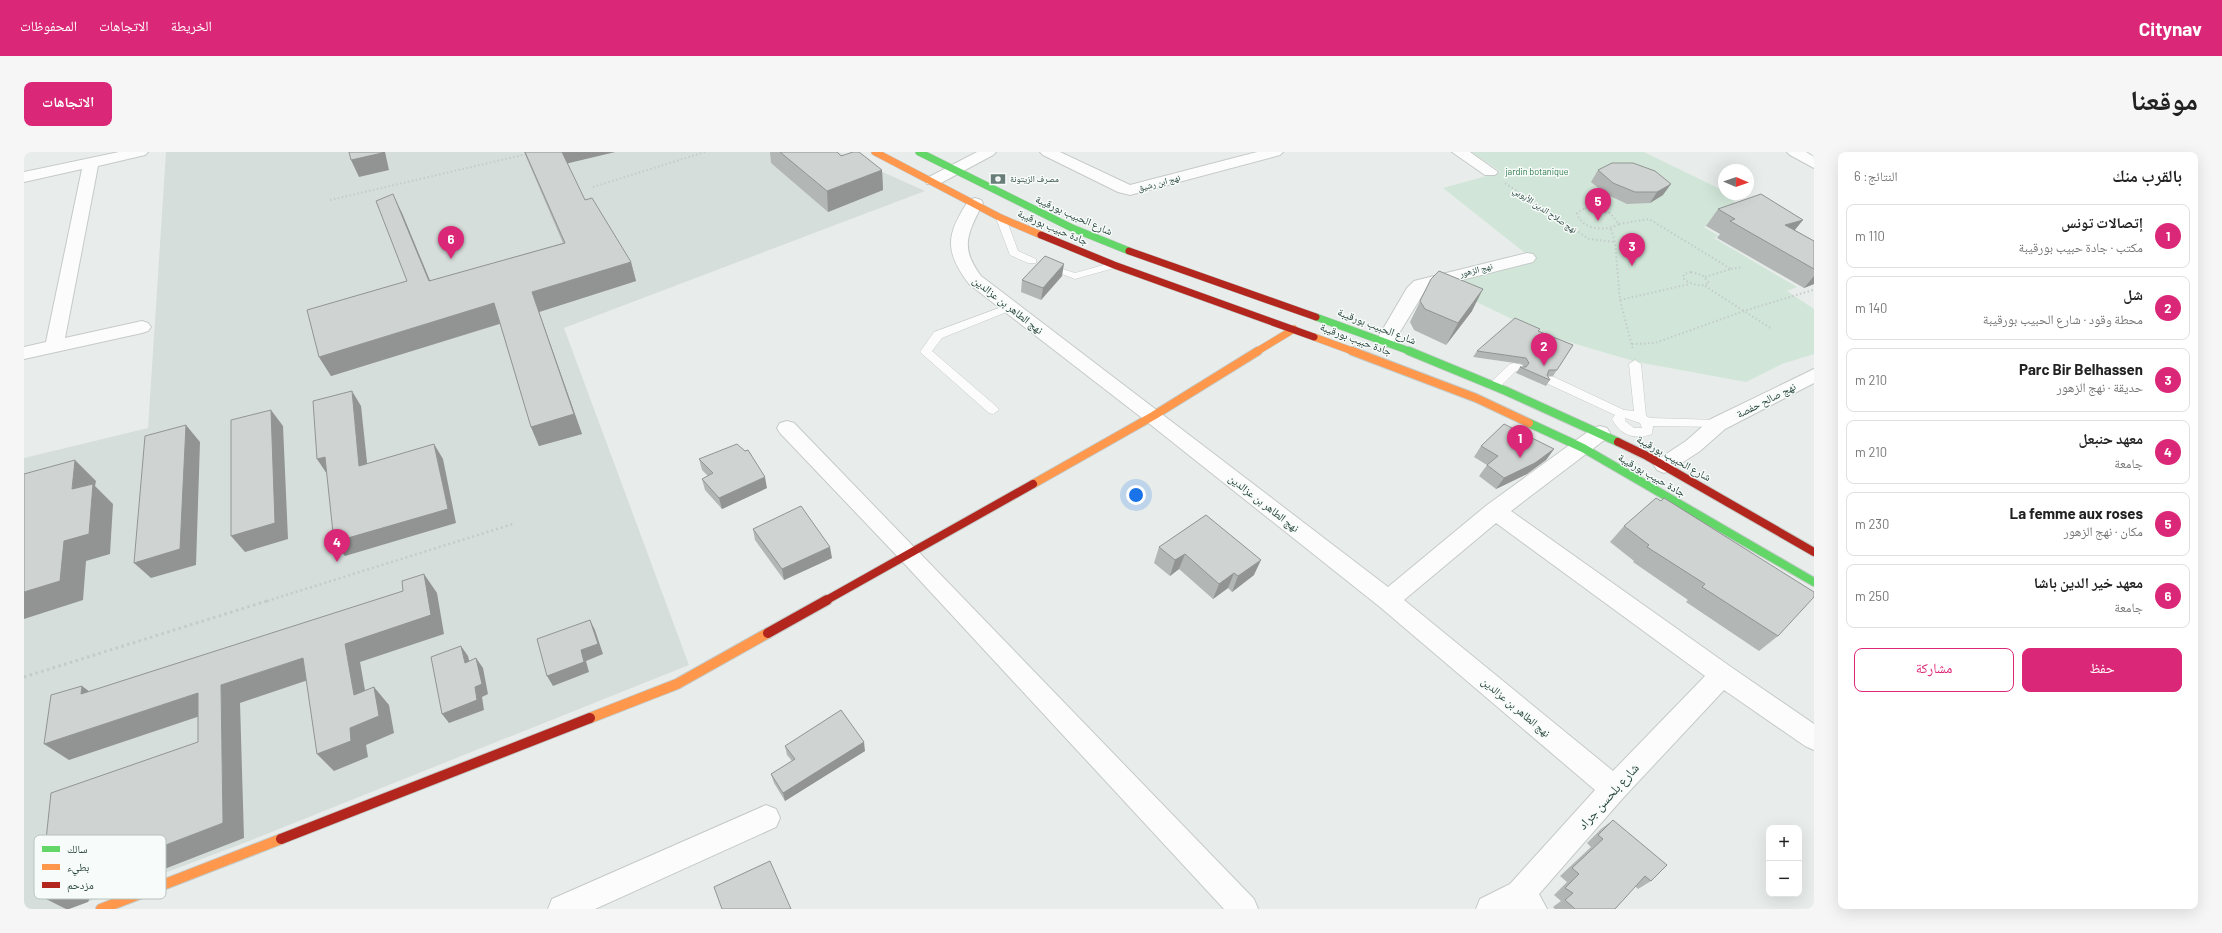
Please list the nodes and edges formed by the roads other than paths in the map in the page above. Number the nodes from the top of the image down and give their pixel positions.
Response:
1 (140, 152) edge
2 (875, 152) edge
3 (919, 152) edge
4 (960, 152) edge
5 (988, 152) edge
6 (1048, 152) edge
7 (1275, 152) edge
8 (1460, 152) edge
9 (1795, 152) edge
10 (940, 161) junction
11 (91, 163) junction
12 (1814, 163) edge
13 (955, 169) junction
14 (918, 172) junction
15 (1490, 172) road end
16 (24, 177) edge
17 (933, 181) junction
18 (975, 203) junction
19 (1001, 218) junction
20 (1527, 258) dead end
21 (1032, 261) dead end
22 (1114, 265) junction
23 (1051, 268) edge
24 (1010, 307) junction
25 (142, 327) dead end
26 (1294, 329) junction
27 (1385, 341) junction
28 (54, 347) junction
29 (24, 354) edge
30 (1635, 364) road end
31 (1518, 368) dead end
32 (1814, 375) edge
33 (1550, 380) edge
34 (1494, 386) junction
35 (993, 410) dead end
36 (1153, 416) junction
37 (1621, 420) junction
38 (1644, 420) junction
39 (1718, 424) junction
40 (787, 428) dead end
41 (1600, 433) junction
42 (1640, 434) junction
43 (1583, 448) junction
44 (1656, 460) junction
45 (1495, 511) junction
46 (1814, 552) edge
47 (908, 554) junction
48 (1814, 582) edge
49 (1388, 600) junction
50 (1722, 675) junction
51 (1814, 738) edge
52 (1614, 788) junction
53 (766, 818) dead end
54 (166, 884) edge
55 (127, 899) edge
56 (1527, 901) edge
57 (101, 909) edge
58 (562, 909) edge
59 (1244, 909) edge
60 (1490, 909) edge

1 - 11 street
2 - 14 main road, جادة حبيب بورقيبة
3 - 10 main road, شارع الحبيب بورقيبة
4 - 10 street
5 - 13 street
6 - 7 street, نهج ابن رشيق
8 - 15 street
9 - 12 street
10 - 13 main road, شارع الحبيب بورقيبة
10 - 14 street
11 - 16 street
11 - 28 street
13 - 17 street
13 - 27 main road, شارع الحبيب بورقيبة
14 - 17 main road, جادة حبيب بورقيبة
17 - 18 main road, جادة حبيب بورقيبة
18 - 19 main road, جادة حبيب بورقيبة
18 - 24 street, نهج الطاهر بن عزالدين
19 - 21 lane
19 - 22 main road, جادة حبيب بورقيبة
20 - 27 street, نهج الزهور
22 - 23 lane
22 - 26 main road, جادة حبيب بورقيبة
24 - 35 lane
24 - 36 street, نهج الطاهر بن عزالدين
25 - 28 street
26 - 36 main road
26 - 43 main road, جادة حبيب بورقيبة
27 - 34 main road, شارع الحبيب بورقيبة
28 - 29 street
30 - 38 lane
31 - 34 lane
32 - 39 street, نهج صالح حفصة
33 - 37 lane
34 - 41 main road, شارع الحبيب بورقيبة
36 - 47 main road
36 - 49 street, نهج الطاهر بن عزالدين
37 - 38 lane
37 - 41 lane
37 - 42 lane
38 - 39 lane
38 - 42 lane
39 - 44 street, نهج صالح حفصة
40 - 47 street
41 - 43 street
41 - 44 main road, شارع الحبيب بورقيبة
42 - 44 lane
43 - 45 street
43 - 48 main road, جادة حبيب بورقيبة
44 - 46 main road, شارع الحبيب بورقيبة
45 - 49 street
45 - 50 street
47 - 54 main road
47 - 59 street
49 - 52 street, نهج الطاهر بن عزالدين
50 - 51 street
50 - 52 street, شارع بلحسن جراد
52 - 56 street, شارع بلحسن جراد
53 - 58 street
55 - 57 main road
56 - 60 street, شارع بلحسن جراد

